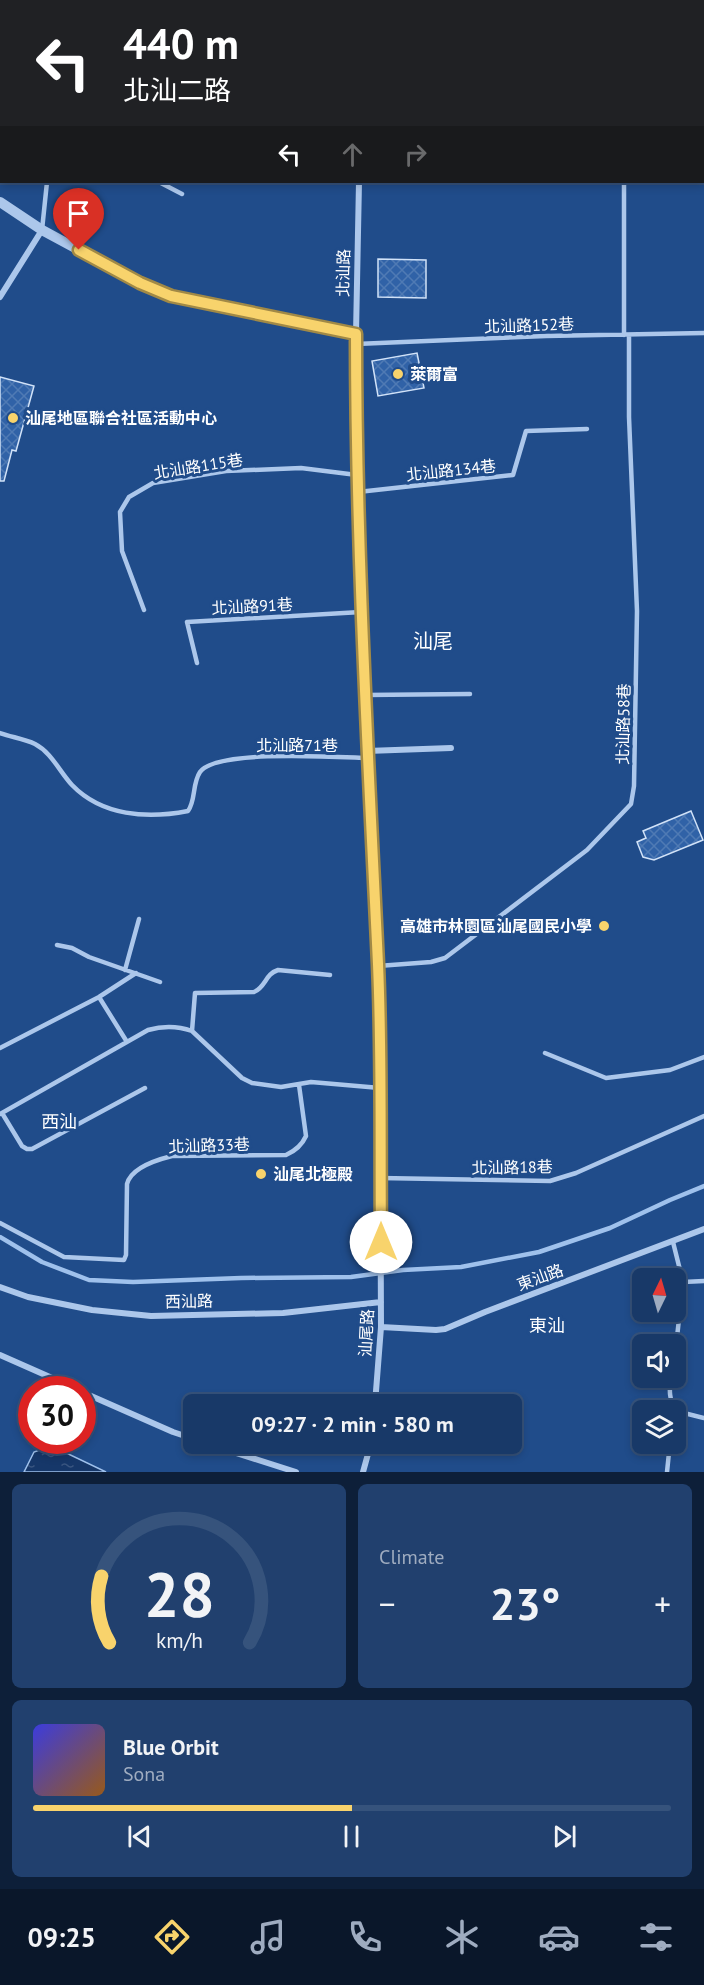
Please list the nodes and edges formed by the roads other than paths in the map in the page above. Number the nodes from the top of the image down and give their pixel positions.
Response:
1 (47, 183) edge
2 (161, 183) edge
3 (359, 183) edge
4 (624, 183) edge
5 (182, 194) dead end
6 (0, 202) edge
7 (42, 230) junction
8 (0, 297) edge
9 (704, 333) edge
10 (627, 335) junction
11 (356, 339) junction
12 (586, 429) dead end
13 (357, 475) junction
14 (358, 492) junction
15 (144, 610) dead end
16 (361, 612) junction
17 (196, 663) dead end
18 (470, 694) dead end
19 (364, 695) junction
20 (0, 733) edge
21 (451, 748) dead end
22 (367, 755) junction
23 (139, 919) dead end
24 (57, 945) dead end
25 (378, 966) junction
26 (125, 970) junction
27 (136, 973) junction
28 (330, 975) dead end
29 (160, 982) dead end
30 (99, 997) junction
31 (192, 1031) junction
32 (127, 1042) junction
33 (0, 1048) edge
34 (545, 1053) dead end
35 (704, 1057) edge
36 (299, 1085) junction
37 (145, 1088) dead end
38 (380, 1088) junction
39 (1, 1114) edge
40 (704, 1116) edge
41 (381, 1178) junction
42 (0, 1223) edge
43 (704, 1229) edge
44 (673, 1242) junction
45 (381, 1264) joint
46 (680, 1268) edge
47 (704, 1281) edge
48 (686, 1282) edge
49 (0, 1287) edge
50 (381, 1302) junction
51 (381, 1327) junction
52 (0, 1355) edge
53 (48, 1376) edge
54 (376, 1394) edge
55 (96, 1398) edge
56 (686, 1415) edge
57 (704, 1418) edge
58 (183, 1435) edge
59 (240, 1454) edge
60 (368, 1454) edge
61 (669, 1454) edge
62 (296, 1472) edge
63 (363, 1472) edge
64 (668, 1472) edge

1 - 7 lane
2 - 5 lane
3 - 11 street, 北汕路
4 - 10 lane, 北汕路58巷
6 - 7 street
7 - 8 street
7 - 11 street
9 - 10 lane, 北汕路152巷
10 - 11 lane, 北汕路152巷
10 - 25 lane, 北汕路58巷
11 - 13 street, 北汕路
12 - 14 lane, 北汕路134巷
13 - 14 street, 北汕路
13 - 15 lane, 北汕路115巷
14 - 16 street, 北汕路
16 - 17 lane, 北汕路91巷
16 - 19 street, 北汕路
18 - 19 lane
19 - 22 street, 北汕路
20 - 22 lane, 北汕路71巷
21 - 22 street
22 - 25 street, 北汕路
23 - 26 lane
24 - 26 lane
25 - 38 street, 北汕路
26 - 27 lane
27 - 29 lane
27 - 30 lane
28 - 31 lane
30 - 32 lane
30 - 33 lane
31 - 32 lane
31 - 36 lane
32 - 39 lane
34 - 35 lane
36 - 38 lane
36 - 42 lane, 北汕路33巷
37 - 39 lane
38 - 41 street, 北汕路
40 - 41 lane, 北汕路18巷
41 - 45 street, 北汕路
43 - 44 street, 東汕路
44 - 46 lane
44 - 51 street, 東汕路
45 - 50 street, 汕尾路
47 - 48 lane
49 - 50 street, 西汕路
50 - 51 street, 汕尾路
51 - 54 street, 汕尾路
52 - 53 street
55 - 58 street
56 - 57 lane
59 - 62 street
60 - 63 street
61 - 64 lane

